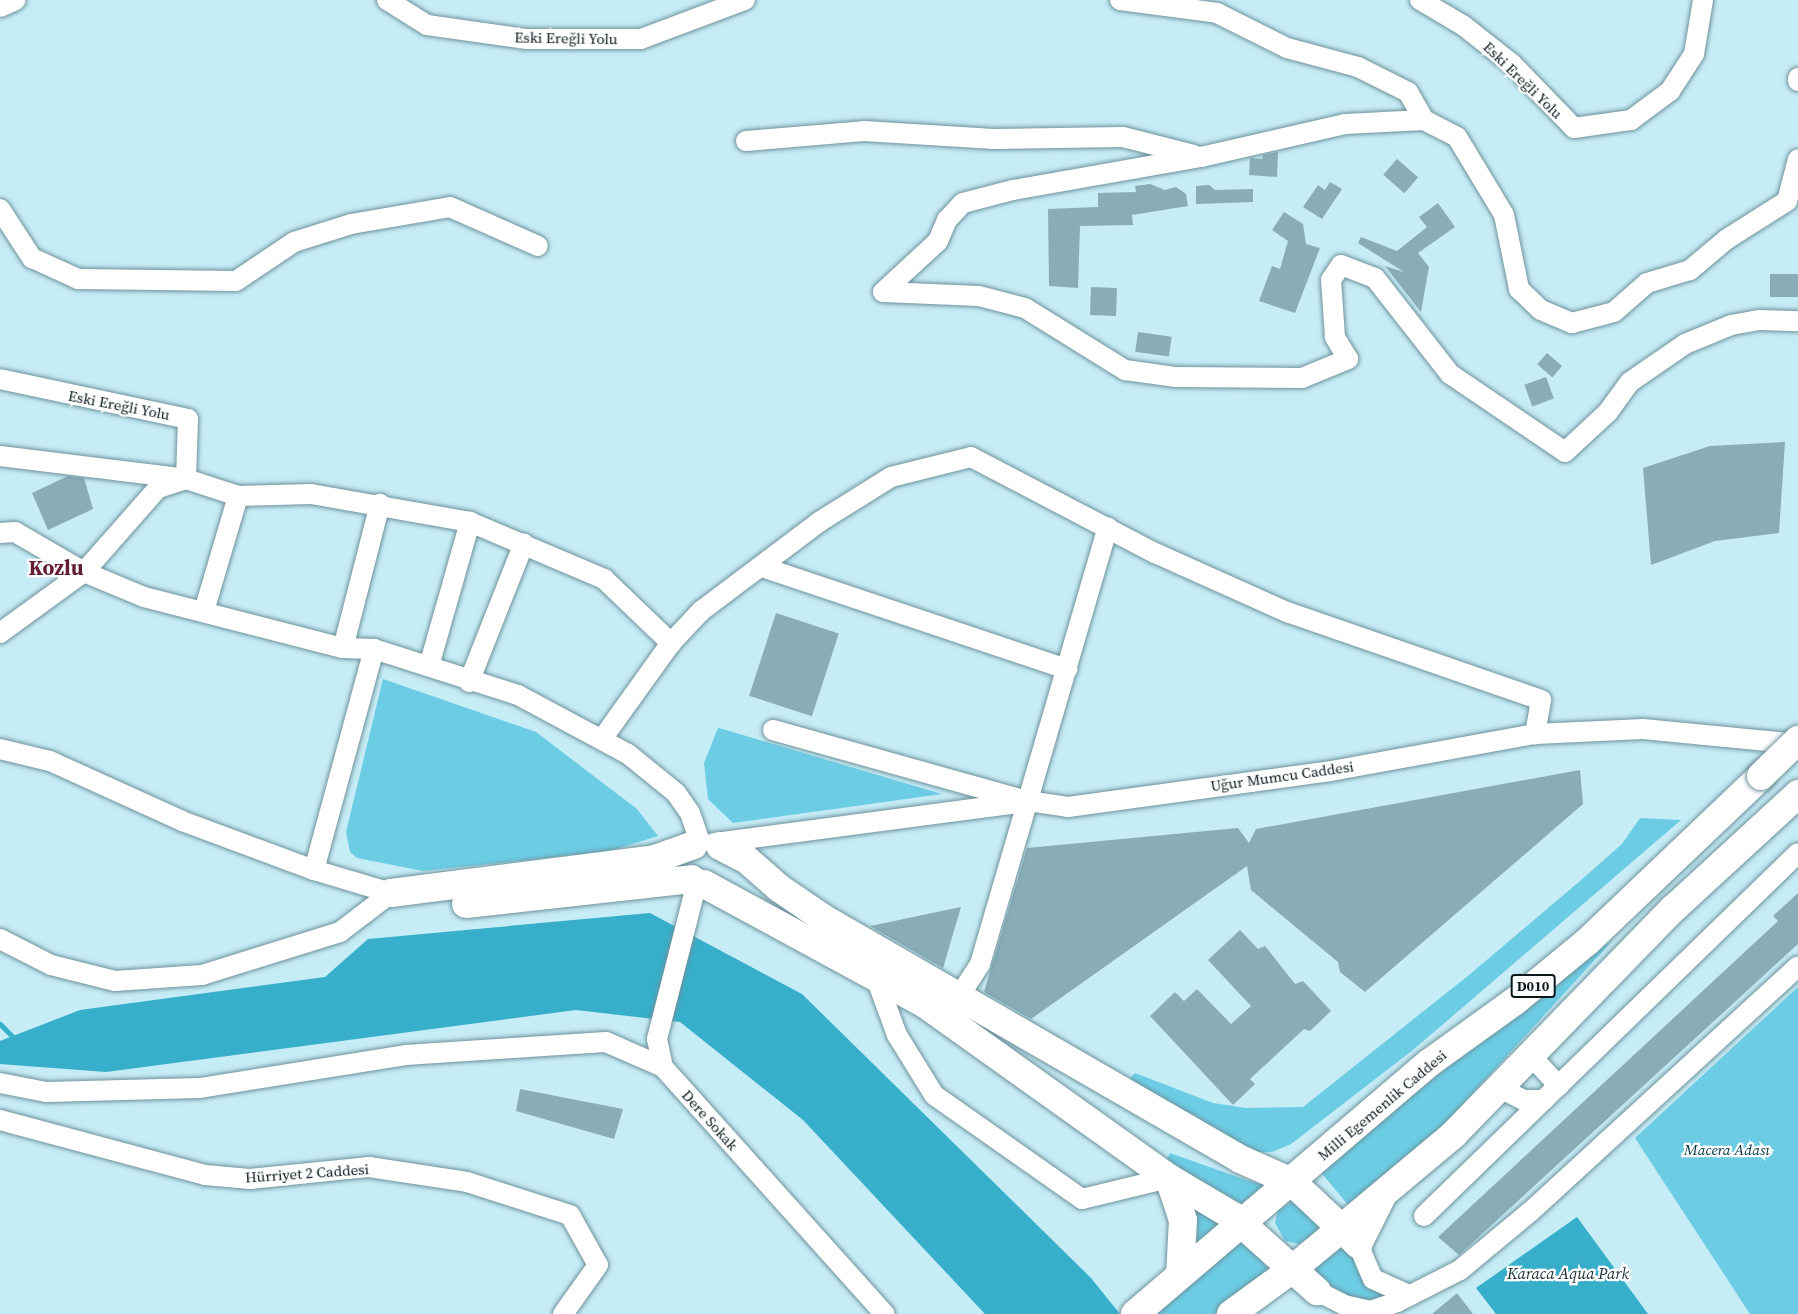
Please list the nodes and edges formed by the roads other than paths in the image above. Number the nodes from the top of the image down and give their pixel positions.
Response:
1 (16, 0) edge
2 (387, 0) edge
3 (746, 0) edge
4 (1120, 0) edge
5 (1420, 0) edge
6 (1703, 0) edge
7 (0, 7) edge
8 (1424, 120) junction
9 (746, 141) dead end
10 (1201, 157) junction
11 (1798, 159) edge
12 (0, 209) edge
13 (538, 246) dead end
14 (1798, 321) edge
15 (0, 379) edge
16 (0, 456) edge
17 (186, 478) junction
18 (238, 496) junction
19 (380, 504) junction
20 (470, 522) junction
21 (1108, 527) junction
22 (0, 533) edge
23 (524, 543) junction
24 (762, 567) junction
25 (84, 572) junction
26 (204, 611) junction
27 (0, 633) edge
28 (671, 644) junction
29 (343, 648) junction
30 (374, 649) junction
31 (429, 666) junction
32 (1067, 669) junction
33 (469, 682) junction
34 (773, 730) dead end
35 (1535, 734) junction
36 (602, 739) junction
37 (1798, 742) edge
38 (0, 750) edge
39 (1798, 794) edge
40 (1028, 801) junction
41 (707, 844) junction
42 (1798, 853) edge
43 (314, 870) junction
44 (698, 881) junction
45 (391, 893) junction
46 (0, 939) edge
47 (1798, 966) edge
48 (875, 975) junction
49 (960, 995) junction
50 (1531, 1056) junction
51 (663, 1067) junction
52 (0, 1083) edge
53 (1559, 1086) junction
54 (1500, 1089) junction
55 (1544, 1100) junction
56 (0, 1120) edge
57 (1240, 1158) junction
58 (1314, 1161) junction
59 (1169, 1178) junction
60 (1292, 1182) junction
61 (1424, 1216) dead end
62 (1243, 1224) junction
63 (1351, 1236) junction
64 (1283, 1276) junction
65 (1171, 1283) junction
66 (1317, 1291) joint
67 (1409, 1295) junction
68 (562, 1314) edge
69 (885, 1314) edge
70 (1135, 1314) edge
71 (1231, 1314) edge

1 - 7 street
2 - 3 street, Eski Ereğli Yolu
4 - 8 street
5 - 6 street, Eski Ereğli Yolu
8 - 10 street
8 - 11 street
9 - 10 street
10 - 14 street
12 - 13 street
15 - 17 street, Eski Ereğli Yolu
16 - 17 street
17 - 18 street
17 - 25 street
18 - 19 street
18 - 26 street
19 - 20 street
19 - 29 street
20 - 23 street
20 - 31 street
21 - 24 street
21 - 32 street
21 - 35 street
22 - 25 street
23 - 28 street
23 - 33 street
24 - 28 street
24 - 32 street
25 - 26 street
25 - 27 street
26 - 29 street
28 - 36 street
29 - 30 street
30 - 31 street
30 - 43 street
31 - 33 street
32 - 40 street
33 - 36 street
34 - 40 street
35 - 37 street, Uğur Mumcu Caddesi
35 - 40 street, Uğur Mumcu Caddesi
36 - 41 street
37 - 58 highway, Milli Egemenlik Caddesi / D010, bridge
38 - 43 street
39 - 50 highway
40 - 41 street
40 - 49 street
41 - 44 highway
41 - 44 highway
41 - 45 highway
41 - 49 highway
42 - 53 street
43 - 45 street
44 - 45 highway
44 - 48 highway
44 - 51 street
45 - 46 street
47 - 67 street
48 - 59 highway
48 - 59 street
49 - 57 highway
50 - 53 street
50 - 54 highway
51 - 52 street
51 - 69 street, Dere Sokak
53 - 55 street
54 - 55 street
54 - 63 highway
55 - 61 street
56 - 68 street, Hürriyet 2 Caddesi
57 - 58 highway
57 - 60 highway
58 - 60 highway, Milli Egemenlik Caddesi / D010
59 - 62 highway
59 - 65 highway
60 - 62 highway, Milli Egemenlik Caddesi / D010
60 - 63 highway
62 - 64 highway
62 - 65 highway, Milli Egemenlik Caddesi / D010
63 - 64 highway
63 - 67 street
64 - 66 highway
64 - 71 highway
65 - 70 highway, Milli Egemenlik Caddesi / D010
66 - 67 street

